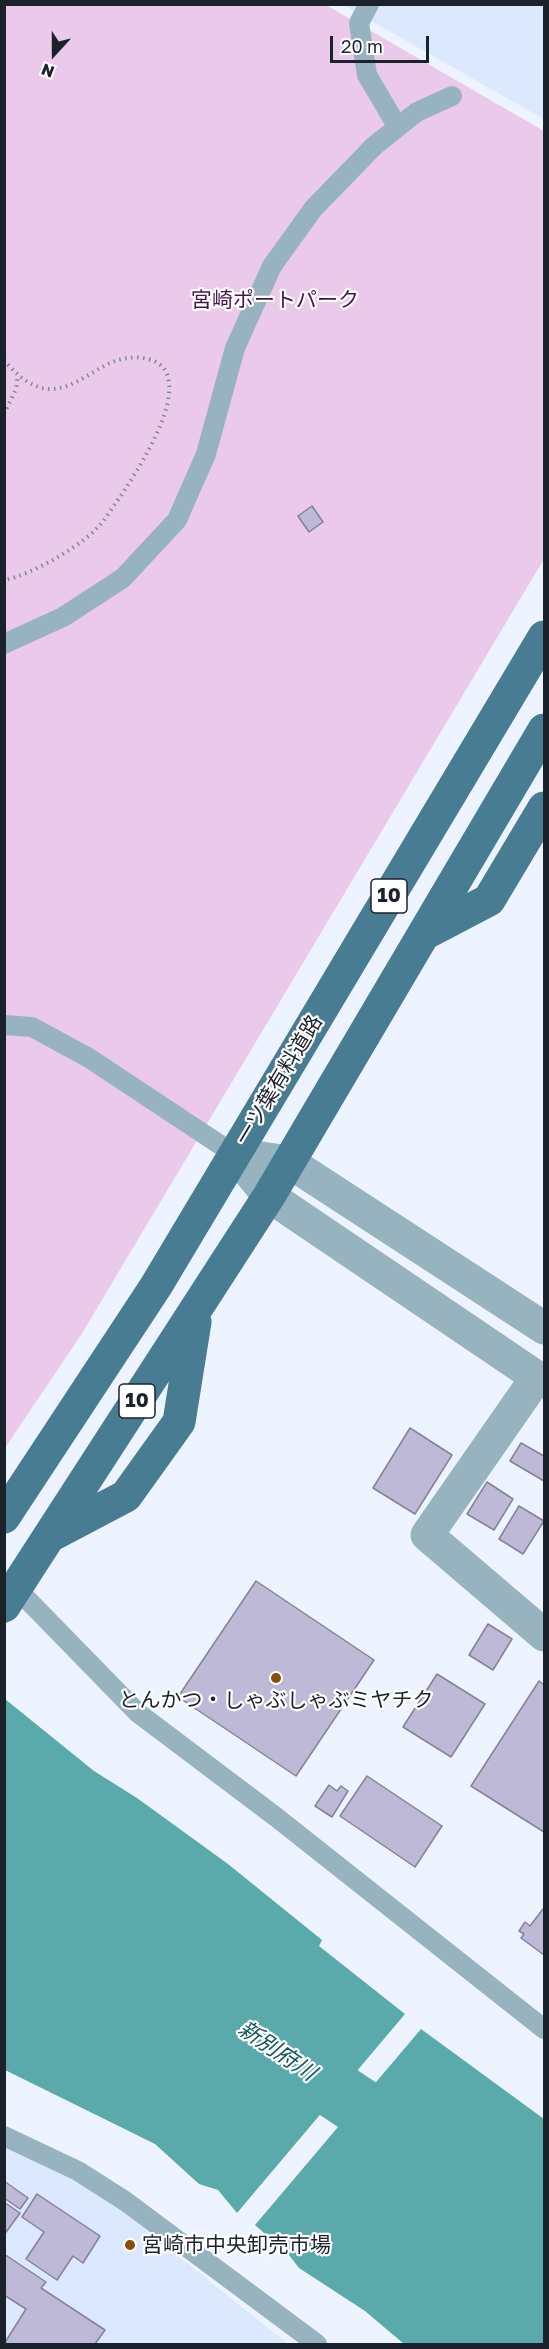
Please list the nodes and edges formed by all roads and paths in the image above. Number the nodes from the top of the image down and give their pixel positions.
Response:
1 (369, 4) edge
2 (452, 96) dead end
3 (397, 126) junction
4 (4, 360) edge
5 (18, 374) junction
6 (4, 414) edge
7 (4, 580) edge
8 (544, 637) edge
9 (4, 644) edge
10 (544, 730) edge
11 (544, 808) edge
12 (426, 933) junction
13 (4, 1025) edge
14 (234, 1154) junction
15 (289, 1162) junction
16 (269, 1196) junction
17 (197, 1308) junction
18 (544, 1328) edge
19 (541, 1379) edge
20 (4, 1517) edge
21 (50, 1536) junction
22 (10, 1597) edge
23 (544, 1635) edge
24 (544, 2029) edge
25 (4, 2136) edge
26 (317, 2344) edge

1 - 3 lane
2 - 3 lane
3 - 9 lane
4 - 5 path
5 - 6 path
5 - 7 path
8 - 14 main road, 一ツ葉有料道路 / 10
10 - 12 main road, 10
11 - 12 main road
12 - 15 main road, 10
13 - 14 lane
14 - 15 street
14 - 16 street
14 - 20 main road, 一ツ葉有料道路 / 10
15 - 16 main road, 10
15 - 18 street
16 - 17 main road, 10
16 - 19 street
17 - 21 main road, 10
17 - 21 main road
19 - 23 street
21 - 22 main road, 10
22 - 24 lane
25 - 26 lane

